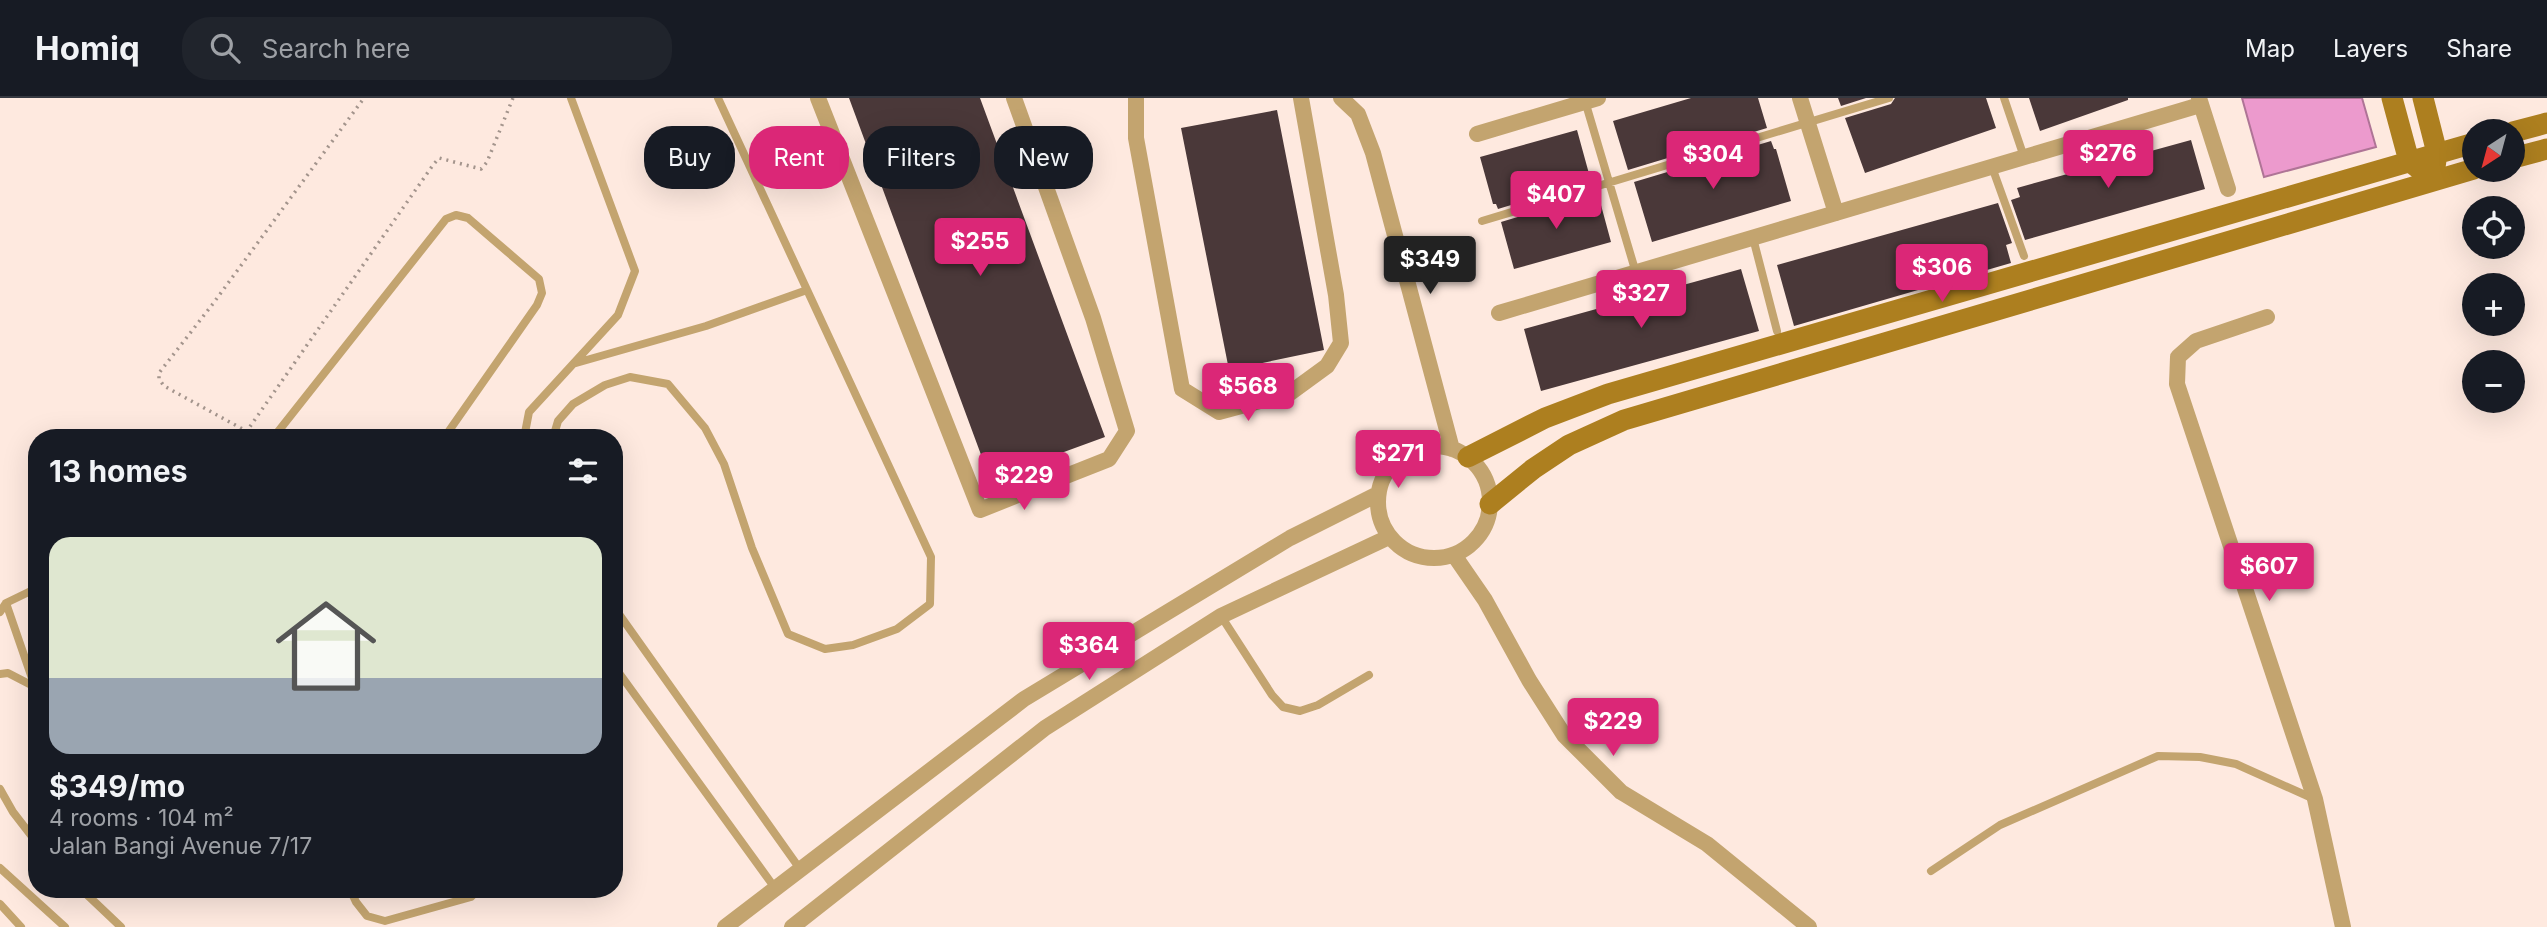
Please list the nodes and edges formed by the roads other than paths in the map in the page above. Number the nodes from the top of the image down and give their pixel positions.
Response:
1 (571, 98) edge
2 (718, 98) edge
3 (818, 98) edge
4 (1014, 98) edge
5 (1136, 98) edge
6 (1301, 98) edge
7 (1341, 98) edge
8 (1800, 98) edge
9 (1889, 98) edge
10 (2004, 98) edge
11 (2392, 98) edge
12 (2423, 98) edge
13 (1589, 99) edge
14 (2199, 101) edge
15 (1808, 122) junction
16 (2547, 123) edge
17 (2525, 129) edge
18 (1477, 134) dead end
19 (2462, 146) edge
20 (2547, 149) edge
21 (2437, 153) junction
22 (2525, 155) edge
23 (2024, 157) junction
24 (2409, 161) junction
25 (1993, 167) junction
26 (2462, 173) edge
27 (2433, 181) junction
28 (1609, 182) junction
29 (2228, 189) dead end
30 (1836, 213) junction
31 (1482, 220) dead end
32 (1753, 238) junction
33 (2024, 257) dead end
34 (1636, 273) junction
35 (807, 290) junction
36 (1499, 313) dead end
37 (2267, 317) dead end
38 (1777, 331) dead end
39 (573, 364) junction
40 (280, 429) edge
41 (450, 429) edge
42 (526, 429) edge
43 (555, 429) edge
44 (1460, 453) junction
45 (1378, 494) junction
46 (1490, 504) junction
47 (1389, 537) junction
48 (1454, 555) junction
49 (28, 592) edge
50 (6, 603) junction
51 (0, 612) edge
52 (1221, 616) junction
53 (623, 620) edge
54 (28, 667) edge
55 (0, 674) edge
56 (1369, 675) dead end
57 (623, 678) edge
58 (28, 685) edge
59 (0, 789) edge
60 (2315, 799) junction
61 (28, 831) edge
62 (0, 867) edge
63 (800, 869) junction
64 (1931, 871) dead end
65 (775, 888) junction
66 (28, 893) edge
67 (34, 898) edge
68 (90, 898) edge
69 (354, 898) edge
70 (467, 898) edge
71 (0, 904) edge
72 (20, 927) edge
73 (65, 927) edge
74 (121, 927) edge
75 (725, 927) edge
76 (792, 927) edge
77 (1809, 927) edge
78 (2343, 927) edge

1 - 39 lane
2 - 35 lane
3 - 4 street
5 - 6 street
7 - 44 street
8 - 15 street
9 - 15 lane
10 - 23 lane
11 - 24 street
12 - 21 street
13 - 18 street
13 - 28 lane
14 - 23 street
14 - 29 street
15 - 28 lane
15 - 30 street
16 - 17 street
19 - 21 street
20 - 22 street
21 - 24 street
21 - 27 street
23 - 25 street
24 - 27 street
24 - 44 street
25 - 30 street
25 - 33 lane
26 - 27 street
27 - 46 street
28 - 31 lane
28 - 34 lane
30 - 32 street
32 - 34 street
32 - 38 lane
34 - 36 street
35 - 39 lane
35 - 43 lane
37 - 60 street
39 - 42 lane
40 - 41 lane
44 - 45 street
44 - 46 street
45 - 47 street
45 - 63 street
46 - 48 street
47 - 48 street
47 - 52 street
48 - 77 street
49 - 50 lane
50 - 51 lane
50 - 54 lane
52 - 56 lane
52 - 76 street
53 - 63 lane
55 - 58 lane
57 - 65 lane
59 - 61 lane
60 - 64 lane
60 - 78 street
62 - 66 lane
63 - 65 street
65 - 75 street
67 - 73 lane
68 - 74 lane
69 - 70 lane
71 - 72 lane

